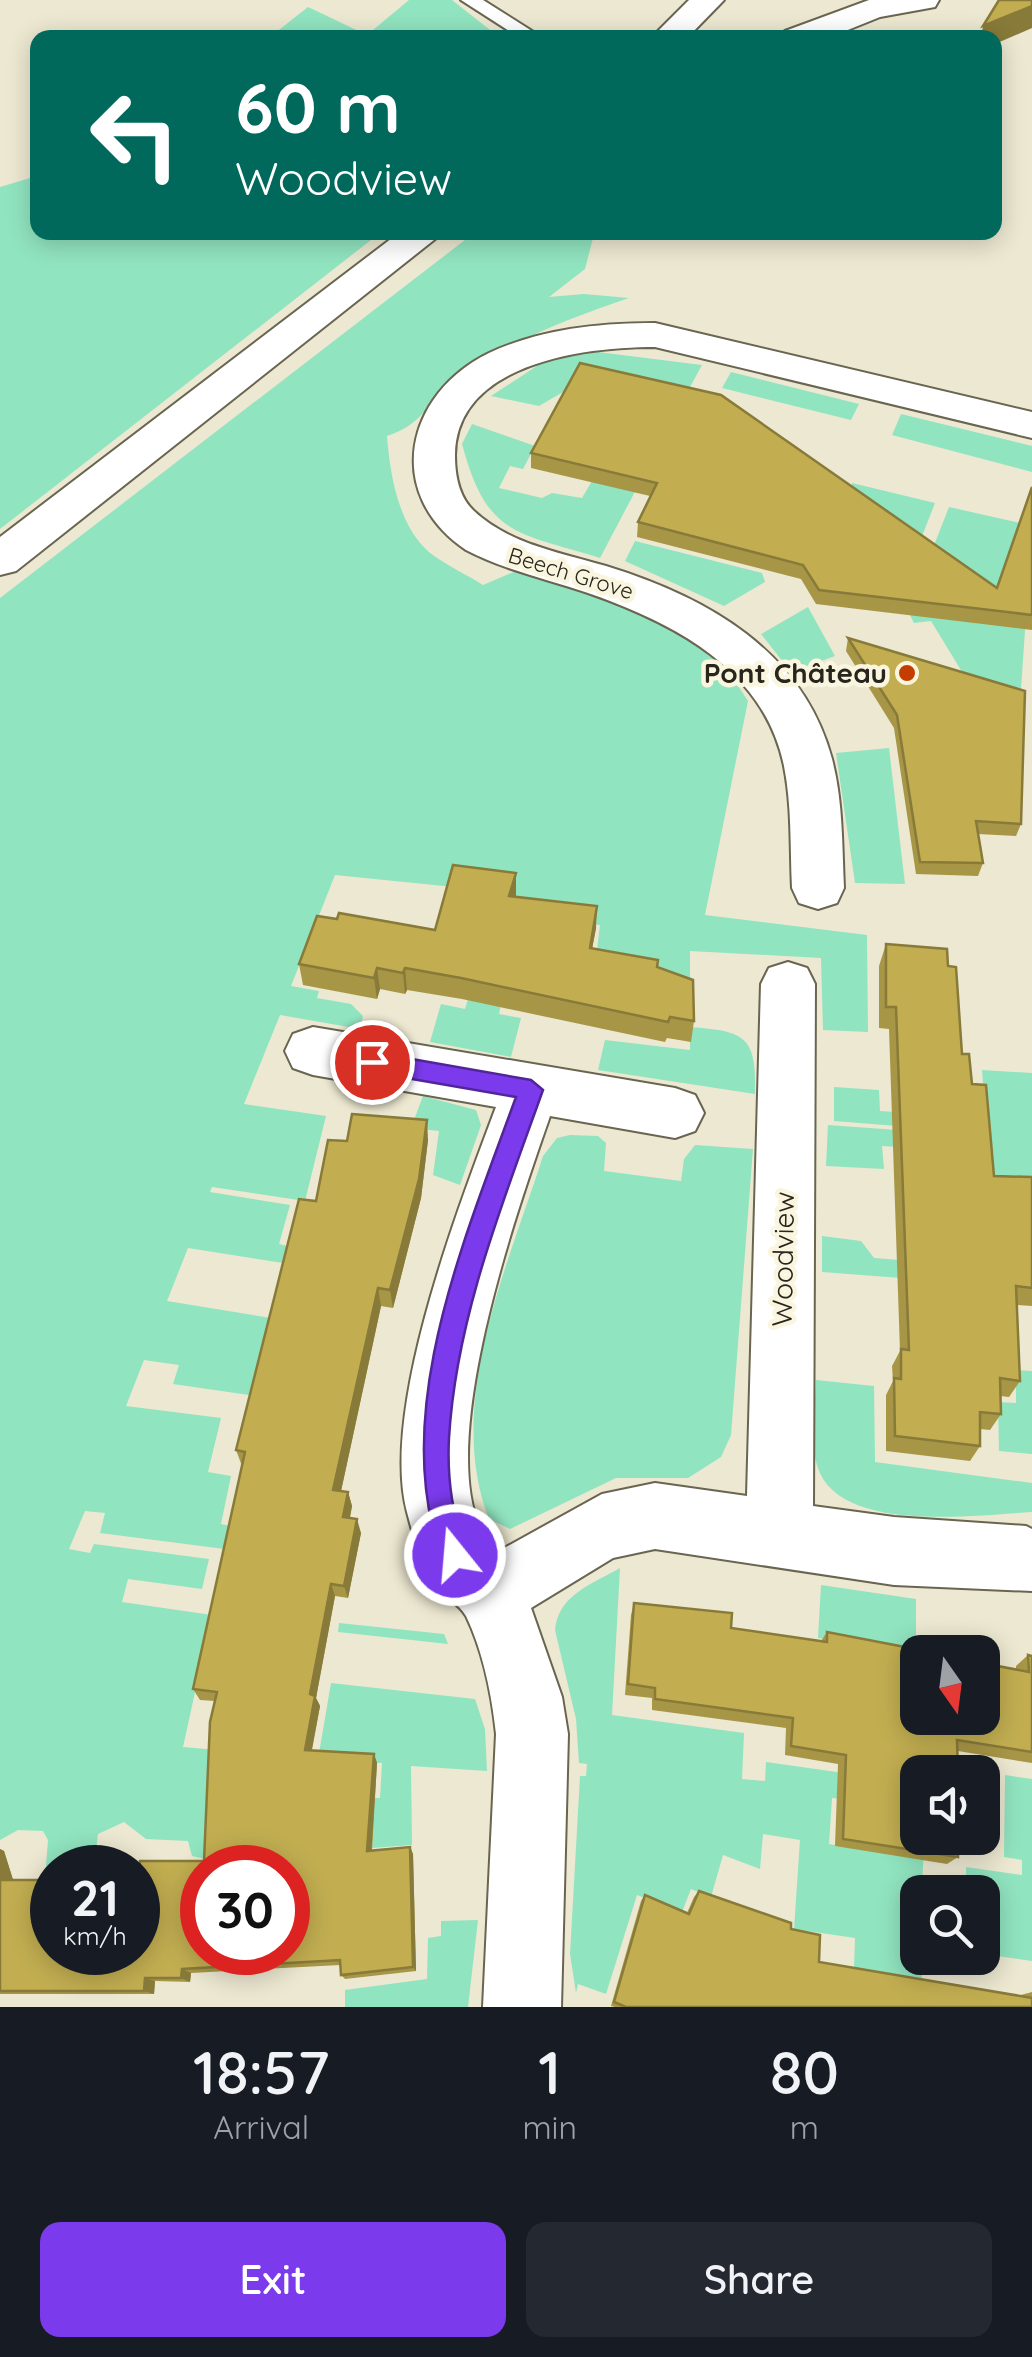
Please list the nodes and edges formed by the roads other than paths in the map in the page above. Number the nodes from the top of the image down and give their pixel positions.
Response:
1 (470, 0) edge
2 (708, 0) edge
3 (922, 0) edge
4 (521, 30) edge
5 (676, 30) edge
6 (818, 30) edge
7 (414, 240) edge
8 (1032, 424) edge
9 (0, 560) edge
10 (818, 888) dead end
11 (788, 984) dead end
12 (313, 1052) dead end
13 (531, 1090) junction
14 (675, 1114) dead end
15 (779, 1535) junction
16 (1026, 1560) dead end
17 (492, 1593) junction
18 (522, 2007) edge

1 - 4 lane
2 - 5 street
3 - 6 street
7 - 9 street
8 - 10 street, Beech Grove
11 - 15 street, Woodview
12 - 13 street
13 - 14 street
13 - 17 street
15 - 16 street
15 - 17 street
17 - 18 street

